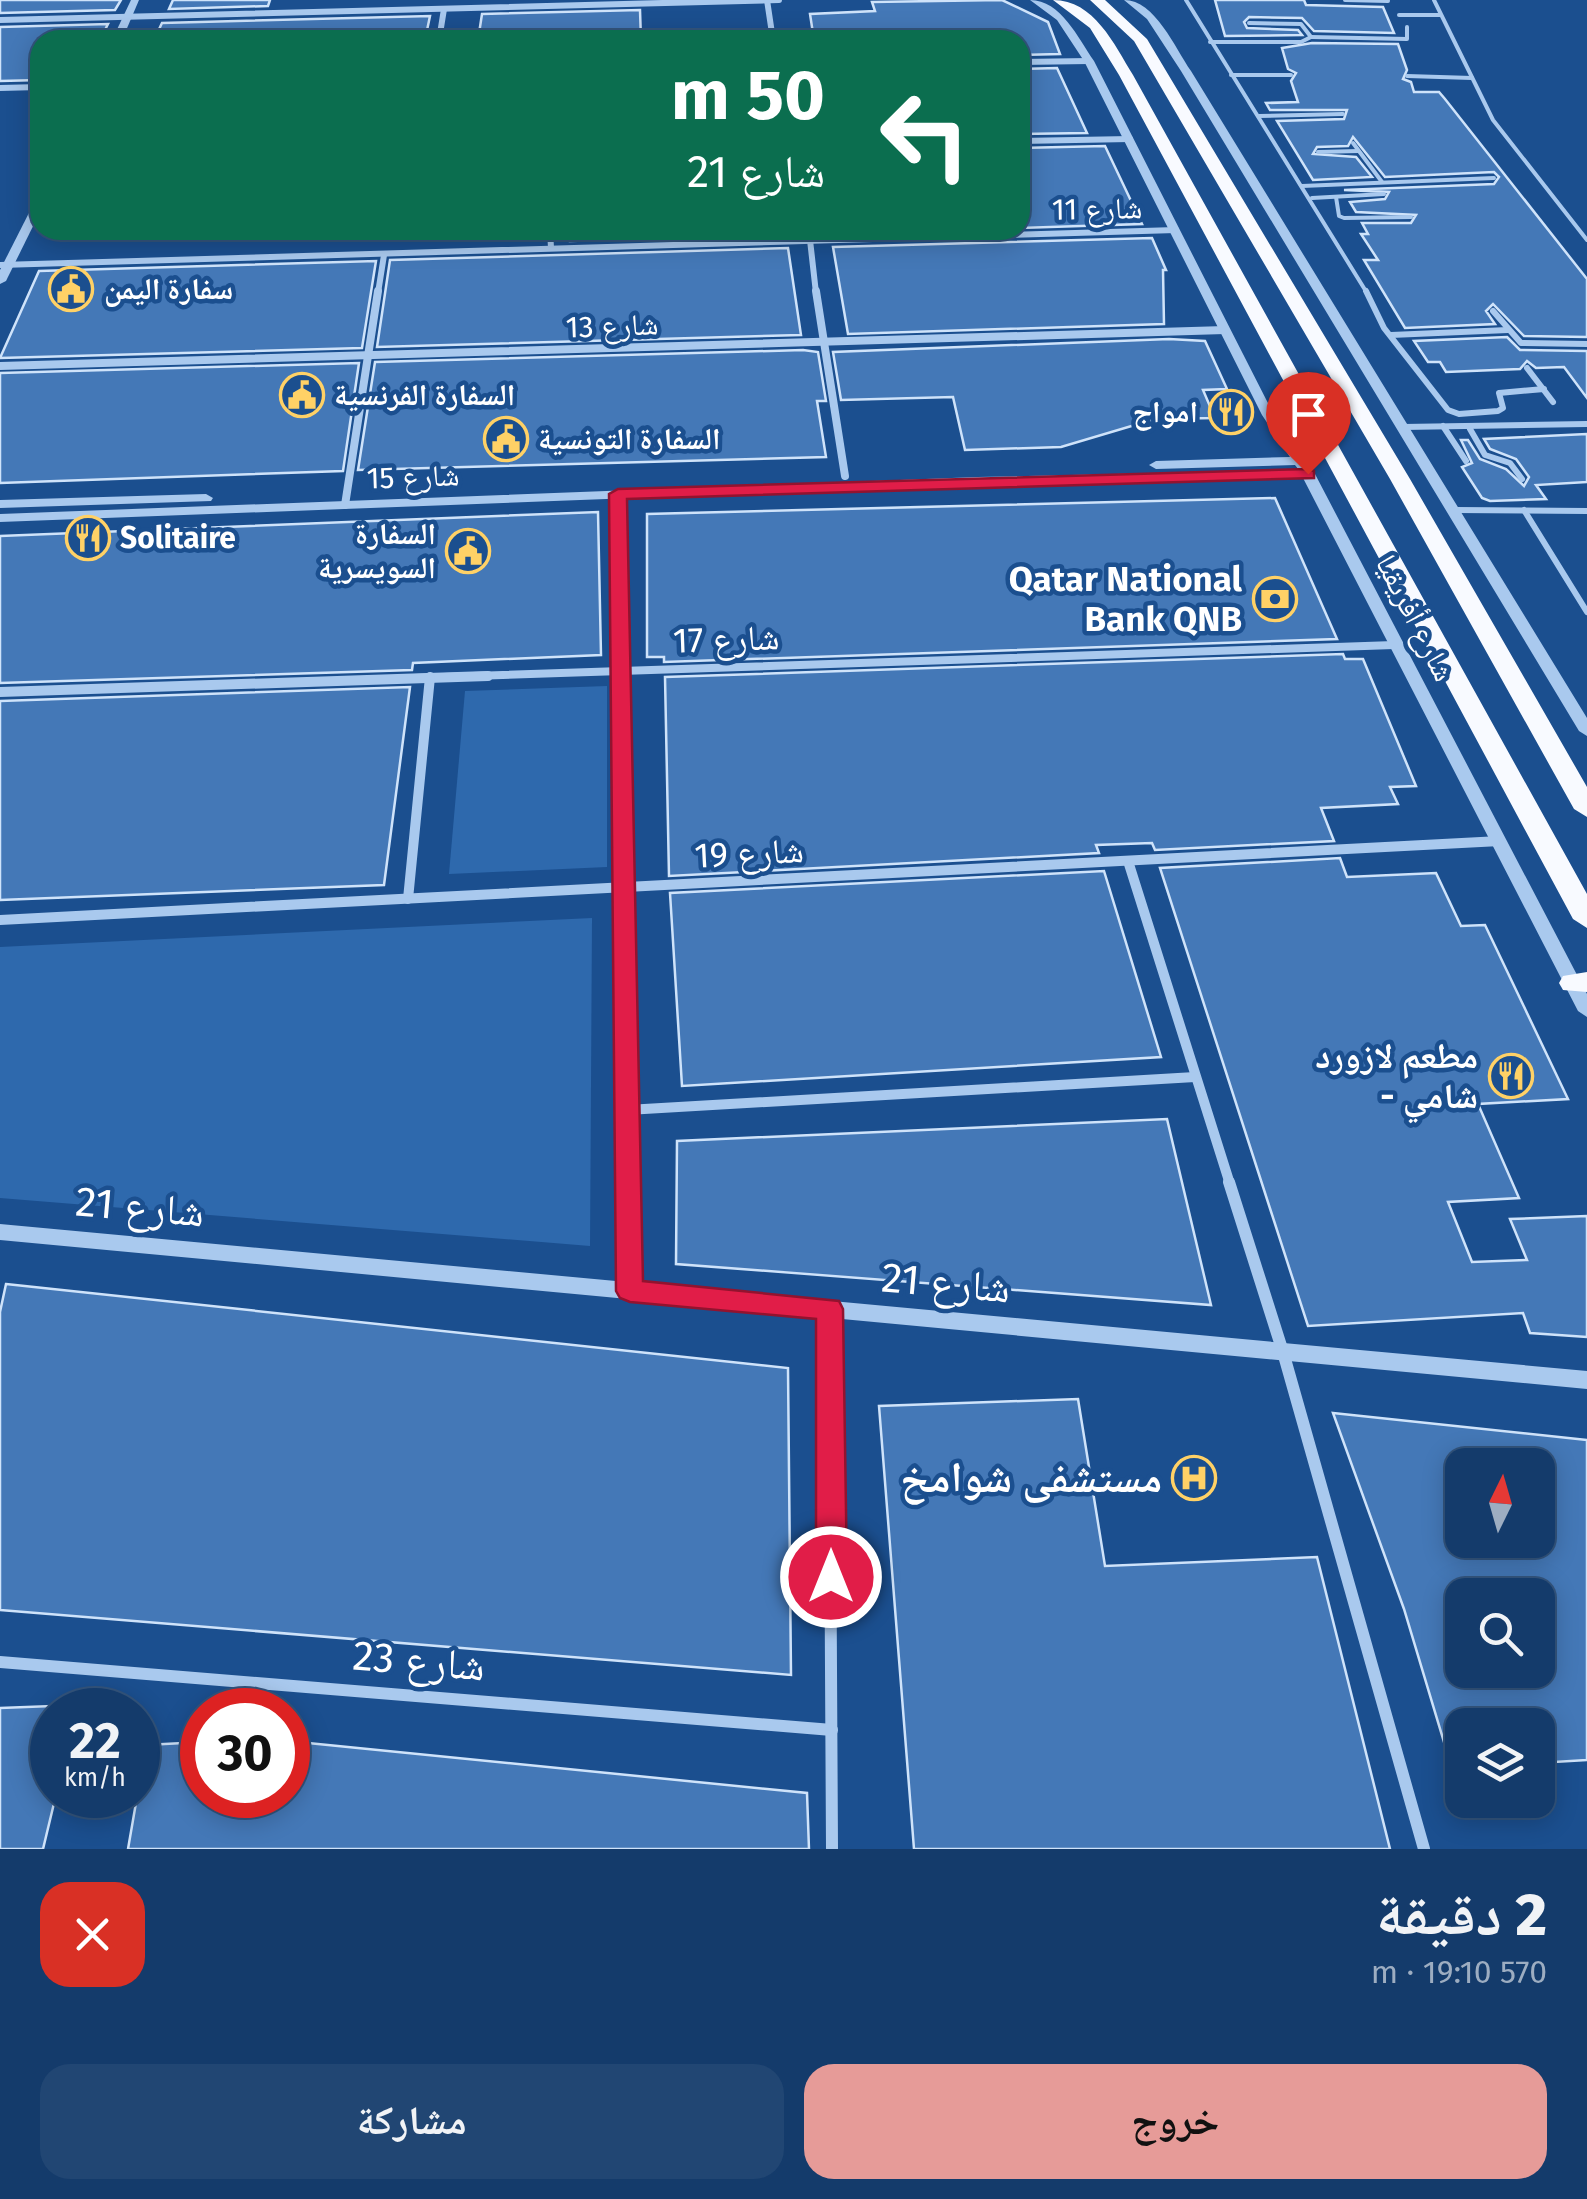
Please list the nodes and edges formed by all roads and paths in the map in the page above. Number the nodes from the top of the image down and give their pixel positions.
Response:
1 (135, 0) edge
2 (384, 0) edge
3 (767, 0) edge
4 (779, 0) edge
5 (1034, 0) edge
6 (1060, 0) edge
7 (1096, 0) edge
8 (1128, 0) edge
9 (1186, 0) edge
10 (1345, 0) edge
11 (1388, 0) edge
12 (1434, 0) edge
13 (526, 4) edge
14 (444, 9) junction
15 (382, 11) junction
16 (1440, 15) junction
17 (126, 17) junction
18 (0, 20) edge
19 (1249, 23) dead end
20 (1407, 26) dead end
21 (121, 30) edge
22 (441, 30) edge
23 (772, 30) edge
24 (1311, 38) junction
25 (1210, 42) junction
26 (1090, 61) junction
27 (1030, 62) edge
28 (1291, 74) dead end
29 (1230, 75) junction
30 (1406, 76) dead end
31 (1472, 78) junction
32 (0, 88) edge
33 (30, 88) edge
34 (1344, 114) dead end
35 (1258, 116) junction
36 (1130, 139) junction
37 (1030, 140) edge
38 (1353, 144) dead end
39 (1358, 151) junction
40 (1318, 152) dead end
41 (1494, 178) dead end
42 (1382, 182) junction
43 (1302, 186) junction
44 (1384, 194) dead end
45 (1336, 197) junction
46 (1312, 198) junction
47 (1411, 217) dead end
48 (30, 220) edge
49 (1176, 230) junction
50 (1030, 231) edge
51 (551, 240) edge
52 (810, 240) joint
53 (1587, 240) edge
54 (551, 248) junction
55 (384, 255) junction
56 (4, 265) edge
57 (0, 281) edge
58 (1494, 311) dead end
59 (1225, 330) junction
60 (1508, 330) junction
61 (1390, 336) junction
62 (821, 341) junction
63 (1587, 344) edge
64 (368, 356) junction
65 (0, 366) edge
66 (1527, 368) dead end
67 (1544, 389) junction
68 (1553, 402) dead end
69 (1587, 424) edge
70 (1443, 426) junction
71 (1404, 427) junction
72 (1470, 429) junction
73 (1371, 434) junction
74 (1324, 436) junction
75 (1466, 461) dead end
76 (1304, 468) junction
77 (845, 476) junction
78 (1400, 479) junction
79 (1522, 480) dead end
80 (1351, 483) junction
81 (618, 494) junction
82 (345, 499) junction
83 (0, 504) edge
84 (1456, 510) junction
85 (1524, 510) junction
86 (1587, 510) edge
87 (0, 518) edge
88 (1587, 612) edge
89 (1394, 645) junction
90 (621, 670) junction
91 (430, 677) junction
92 (0, 692) edge
93 (1571, 704) junction
94 (1587, 704) edge
95 (1587, 731) edge
96 (1587, 809) edge
97 (1500, 841) junction
98 (1128, 861) junction
99 (624, 888) junction
100 (408, 899) junction
101 (1587, 919) edge
102 (0, 920) edge
103 (1580, 983) edge
104 (1587, 1012) edge
105 (1195, 1077) junction
106 (627, 1110) junction
107 (0, 1232) edge
108 (630, 1291) junction
109 (830, 1309) junction
110 (1283, 1352) junction
111 (1587, 1380) edge
112 (0, 1662) edge
113 (832, 1730) junction
114 (832, 1849) edge
115 (1424, 1849) edge

1 - 17 street
2 - 15 street
3 - 4 street
3 - 13 street
3 - 23 street
5 - 26 street, شارع أفريقيا
6 - 74 highway, شارع أفريقيا
7 - 73 highway, شارع أفريقيا
8 - 71 street
9 - 25 lane
10 - 11 lane
11 - 16 lane
12 - 16 lane
13 - 14 street
14 - 15 street
14 - 22 street
15 - 17 street
16 - 31 lane
17 - 18 street
17 - 21 street
19 - 24 lane
20 - 24 lane
24 - 25 lane
25 - 29 lane
26 - 27 street
26 - 36 street, شارع أفريقيا
28 - 29 lane
29 - 35 lane
30 - 31 lane
31 - 53 lane
32 - 33 street
34 - 35 lane
35 - 43 lane
36 - 37 street
36 - 49 street, شارع أفريقيا
38 - 39 lane
39 - 40 lane
39 - 42 lane
41 - 42 lane
42 - 43 lane
43 - 46 lane
44 - 45 lane
45 - 46 lane
45 - 47 lane
46 - 61 lane
48 - 56 street
49 - 50 street, شارع 11
49 - 59 street, شارع أفريقيا
51 - 54 street
52 - 54 street, شارع 11
52 - 62 street
54 - 55 street, شارع 11
55 - 56 street, شارع 11
55 - 64 street
56 - 57 street
58 - 60 lane
59 - 62 street, شارع 13
59 - 76 street, شارع أفريقيا
60 - 61 lane
60 - 63 lane
61 - 67 lane
62 - 64 street, شارع 13
62 - 77 street
64 - 65 street, شارع 13
64 - 82 street
66 - 67 lane
67 - 68 lane
69 - 72 lane
70 - 71 lane
70 - 72 lane
70 - 75 lane
71 - 84 street
72 - 79 lane
73 - 74 highway
73 - 78 highway, شارع أفريقيا
74 - 80 highway, شارع أفريقيا
76 - 77 street, شارع 15
76 - 81 street, شارع 15
76 - 89 street, شارع أفريقيا
77 - 82 street, شارع 15
78 - 80 highway
78 - 96 highway, شارع أفريقيا
80 - 101 highway, شارع أفريقيا
81 - 82 street, شارع 15
81 - 90 street
82 - 83 street, شارع 15
82 - 87 street, شارع 15
84 - 85 lane
84 - 93 street
85 - 86 lane
85 - 88 lane
89 - 90 street, شارع 17
89 - 97 street, شارع أفريقيا
90 - 91 street, شارع 17
90 - 99 street
91 - 92 street, شارع 17
91 - 100 street
93 - 94 lane
93 - 95 street
97 - 98 street, شارع 19
97 - 103 street, شارع أفريقيا
98 - 99 street, شارع 19
98 - 105 street
99 - 100 street, شارع 19
99 - 106 street
100 - 102 street, شارع 19
103 - 104 street, شارع أفريقيا
105 - 106 street
105 - 110 street
106 - 108 street
107 - 108 street, شارع 21
108 - 109 street, شارع 21
109 - 110 street, شارع 21
109 - 113 street
110 - 111 street, شارع 21
110 - 115 street
112 - 113 street, شارع 23
113 - 114 street

